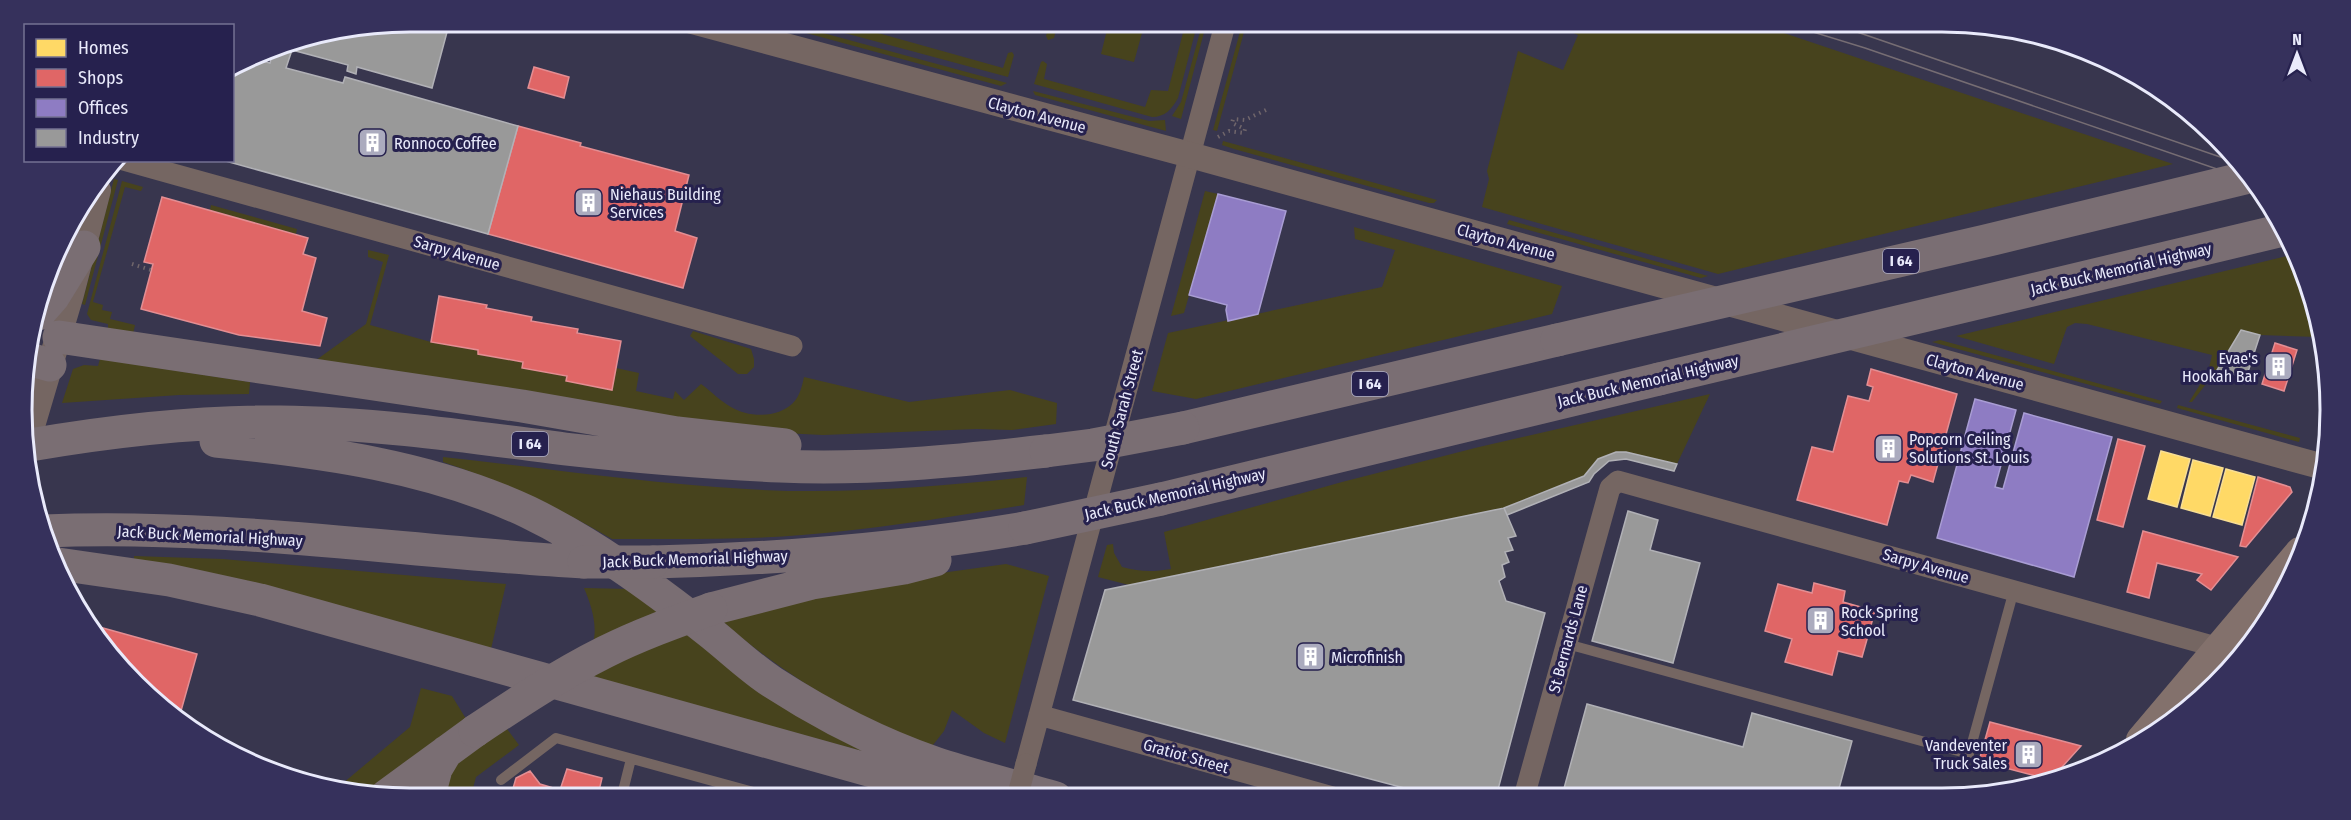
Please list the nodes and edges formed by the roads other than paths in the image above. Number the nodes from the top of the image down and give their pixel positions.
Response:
1 (733, 32) edge
2 (1223, 32) edge
3 (1190, 155) junction
4 (130, 162) edge
5 (2240, 179) edge
6 (96, 199) edge
7 (2275, 232) edge
8 (84, 247) joint
9 (43, 343) edge
10 (792, 346) dead end
11 (32, 425) edge
12 (134, 430) junction
13 (33, 445) edge
14 (927, 463) junction
15 (2315, 465) edge
16 (1614, 482) joint
17 (52, 531) edge
18 (992, 533) junction
19 (65, 565) edge
20 (2277, 584) edge
21 (2014, 590) junction
22 (1567, 644) junction
23 (2228, 650) edge
24 (2167, 713) edge
25 (1039, 715) junction
26 (446, 752) junction
27 (631, 759) junction
28 (501, 780) dead end
29 (397, 788) edge
30 (431, 788) edge
31 (624, 788) edge
32 (738, 788) edge
33 (933, 788) edge
34 (1020, 788) edge
35 (1021, 788) edge
36 (1301, 788) edge
37 (1527, 788) edge

1 - 3 street, Clayton Avenue
2 - 3 street, South Sarah Street
3 - 15 street, Clayton Avenue
3 - 25 street, South Sarah Street
4 - 10 street, Sarpy Avenue
5 - 14 highway, I 64, bridge
6 - 8 street
7 - 18 highway, Jack Buck Memorial Highway, bridge
8 - 9 highway
9 - 11 street
9 - 14 highway
12 - 13 highway, I 64
12 - 14 highway, I 64
12 - 35 highway
16 - 21 street, Sarpy Avenue
16 - 22 street, St Bernards Lane
17 - 18 highway, Jack Buck Memorial Highway, bridge
18 - 26 highway, bridge
19 - 33 highway
20 - 23 main road
21 - 22 lane
21 - 23 street, Sarpy Avenue
22 - 37 street, St Bernards Lane
23 - 24 main road
25 - 34 street, South Sarah Street, bridge
25 - 36 street, Gratiot Street
26 - 29 highway
26 - 30 highway
27 - 28 lane
27 - 31 lane
27 - 32 lane

